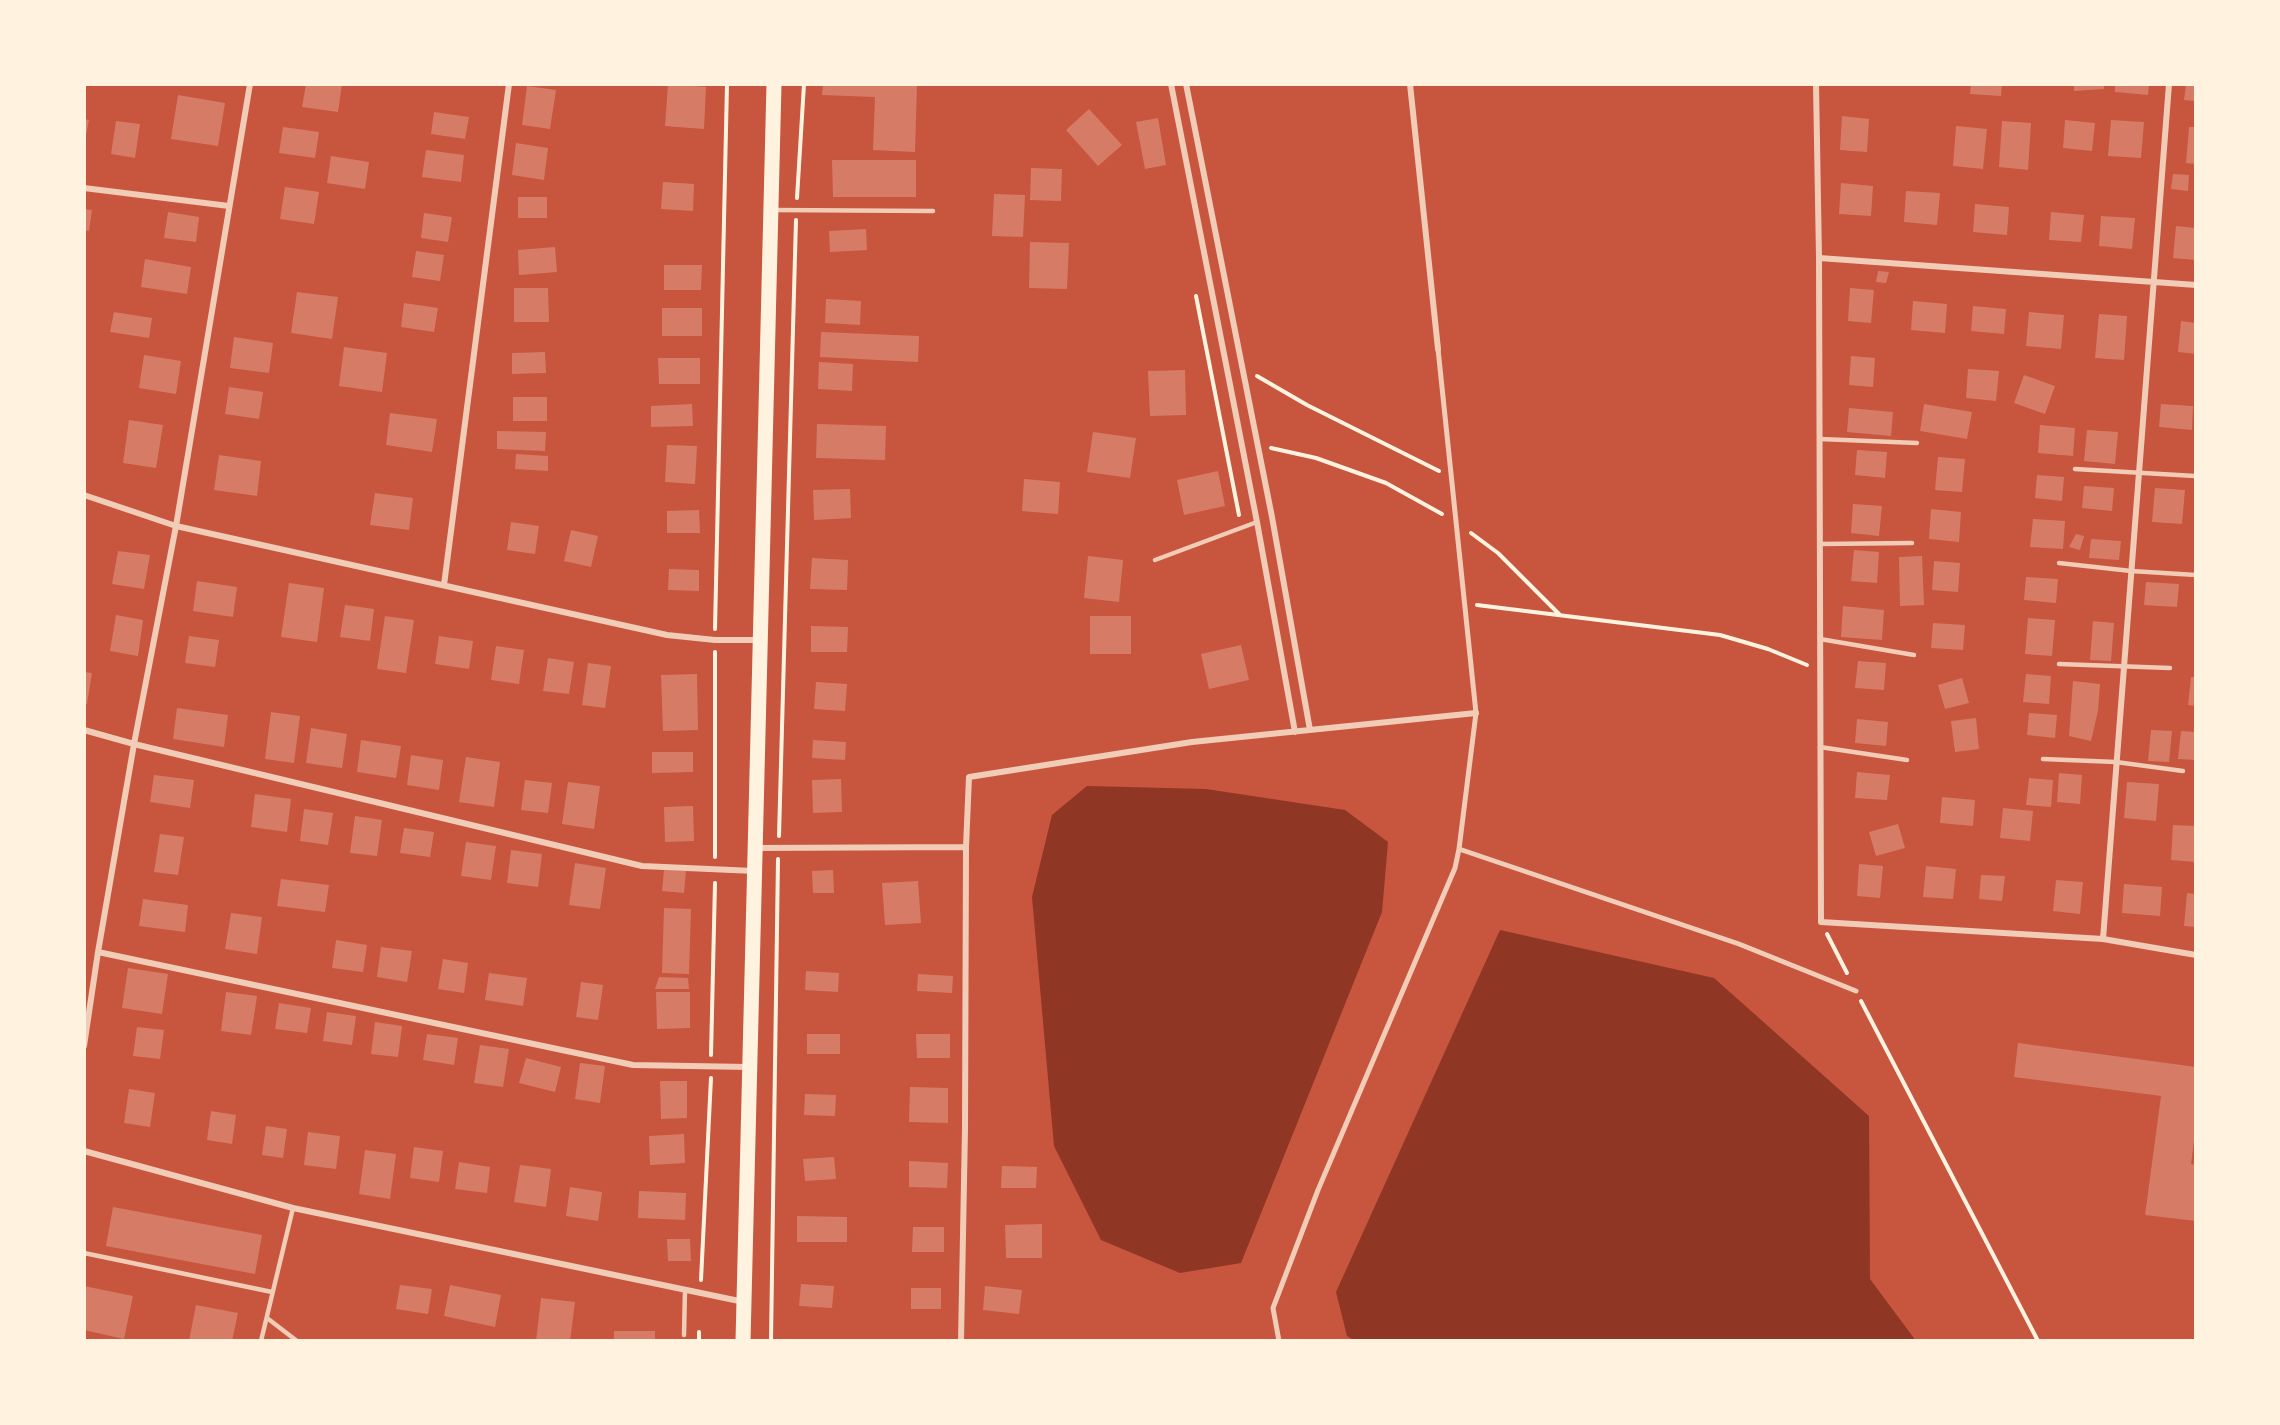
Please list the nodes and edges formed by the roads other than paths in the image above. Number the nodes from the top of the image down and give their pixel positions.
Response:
1 (250, 84) edge
2 (509, 84) edge
3 (774, 84) edge
4 (1171, 84) edge
5 (1186, 84) edge
6 (1410, 84) edge
7 (1815, 84) edge
8 (2169, 84) edge
9 (84, 188) edge
10 (229, 206) junction
11 (771, 210) junction
12 (933, 211) dead end
13 (1819, 258) junction
14 (2154, 280) junction
15 (2196, 285) edge
16 (1438, 348) joint
17 (1820, 439) junction
18 (1917, 443) dead end
19 (2075, 469) dead end
20 (2139, 473) junction
21 (2195, 476) edge
22 (84, 495) edge
23 (1257, 522) junction
24 (176, 525) junction
25 (1912, 543) dead end
26 (1820, 544) junction
27 (1155, 560) dead end
28 (2060, 563) dead end
29 (2132, 571) junction
30 (2196, 575) edge
31 (444, 585) junction
32 (1820, 639) junction
33 (760, 640) junction
34 (1914, 656) dead end
35 (2059, 664) dead end
36 (2124, 667) junction
37 (2170, 668) dead end
38 (1476, 713) junction
39 (84, 730) edge
40 (1310, 730) junction
41 (1295, 732) junction
42 (134, 744) junction
43 (1820, 747) junction
44 (2043, 759) dead end
45 (1907, 760) dead end
46 (2116, 762) junction
47 (2183, 771) dead end
48 (966, 847) junction
49 (755, 848) junction
50 (1460, 849) junction
51 (755, 872) junction
52 (2103, 939) junction
53 (98, 952) junction
54 (2196, 956) edge
55 (1856, 991) road end
56 (84, 1046) edge
57 (750, 1067) junction
58 (84, 1151) edge
59 (292, 1208) junction
60 (84, 1253) edge
61 (685, 1290) junction
62 (272, 1292) junction
63 (744, 1302) junction
64 (267, 1318) junction
65 (684, 1335) dead end
66 (261, 1341) edge
67 (297, 1341) edge
68 (743, 1341) edge
69 (962, 1341) edge
70 (1279, 1341) edge

1 - 10 street
2 - 31 street
3 - 11 main road
4 - 23 street
5 - 40 street
6 - 16 street
7 - 13 street
8 - 14 street
9 - 10 street
10 - 24 street
11 - 12 lane
11 - 33 main road
13 - 14 street
13 - 17 street
14 - 15 street
14 - 20 street
16 - 38 street
17 - 18 lane
17 - 26 street
19 - 20 lane
20 - 21 lane
20 - 29 street
22 - 24 street
23 - 27 lane
23 - 41 street
24 - 31 street
24 - 42 street
25 - 26 lane
26 - 32 street
28 - 29 lane
29 - 30 lane
29 - 36 street
31 - 33 street
32 - 34 lane
32 - 43 street
33 - 49 main road
35 - 36 lane
36 - 37 lane
36 - 46 street
38 - 40 street
38 - 50 street
39 - 42 street
40 - 41 street
41 - 48 street
42 - 51 street
42 - 53 street
43 - 45 lane
43 - 52 street
44 - 46 lane
46 - 47 lane
46 - 52 street
48 - 49 street
48 - 69 street
49 - 51 main road
50 - 55 street
50 - 70 street
51 - 57 main road
52 - 54 street
53 - 56 street
53 - 57 street
57 - 63 main road
58 - 59 street
59 - 61 street
59 - 62 lane
60 - 62 lane
61 - 63 street
61 - 65 lane
62 - 64 lane
63 - 68 main road
64 - 66 lane
64 - 67 lane

